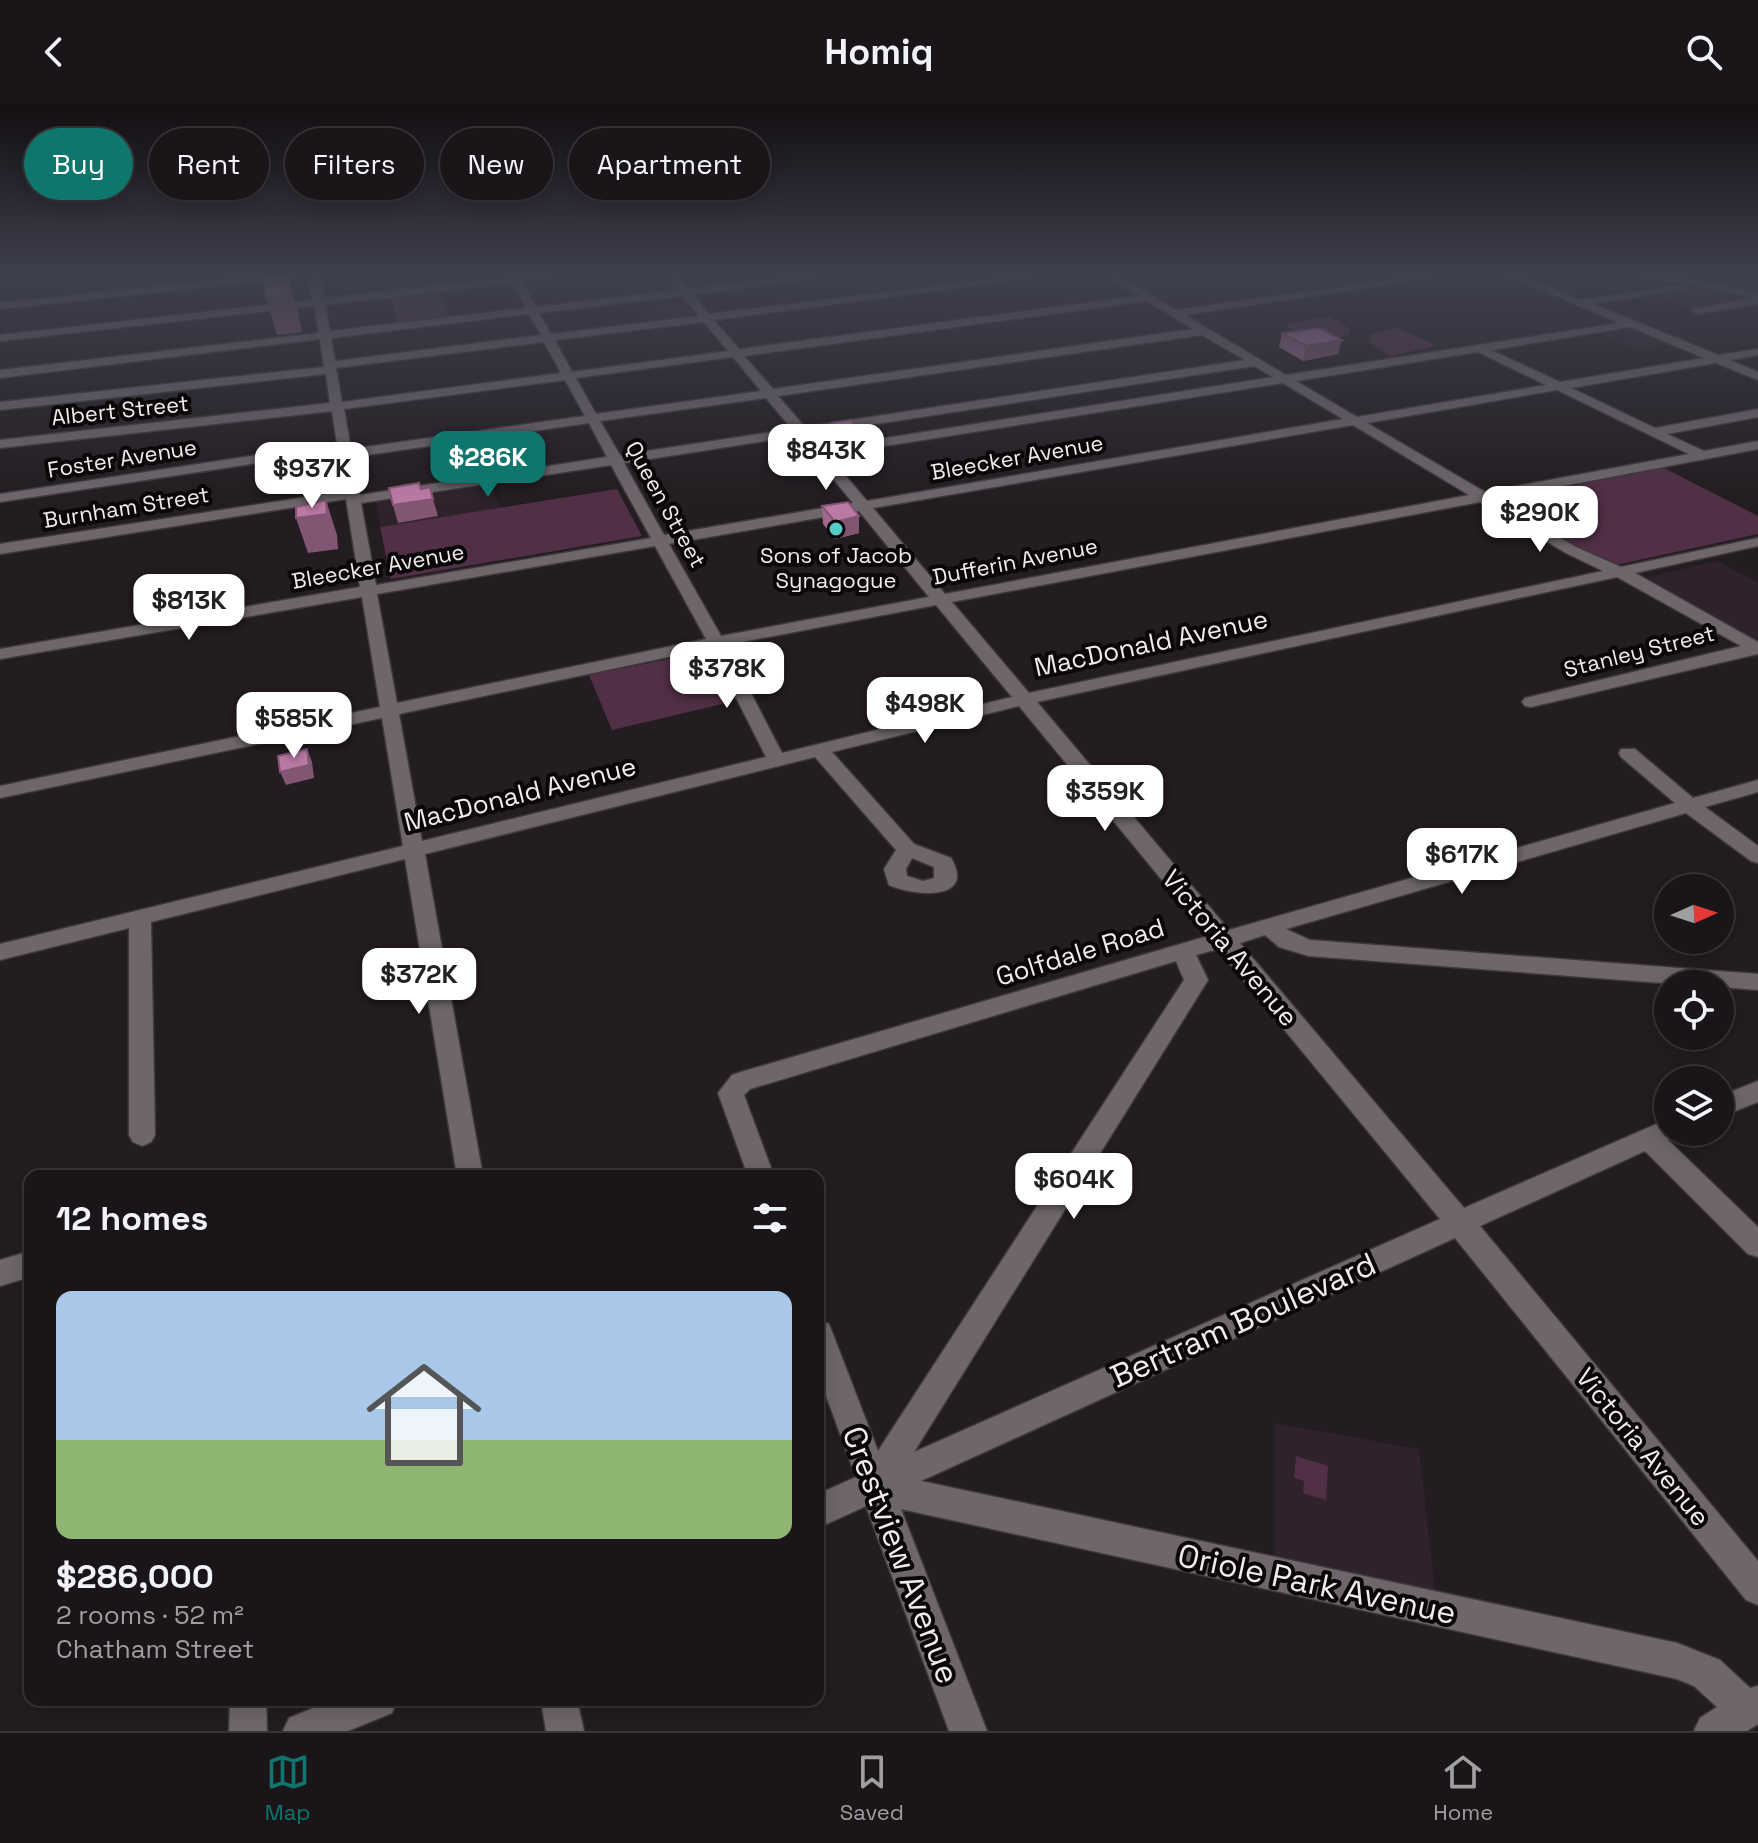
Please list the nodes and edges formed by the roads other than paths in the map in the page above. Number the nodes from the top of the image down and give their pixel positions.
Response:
1 (209, 349) edge
2 (328, 349) edge
3 (469, 349) edge
4 (554, 349) edge
5 (731, 349) edge
6 (773, 349) edge
7 (1080, 349) edge
8 (1234, 349) edge
9 (1473, 349) edge
10 (1481, 349) edge
11 (1692, 349) edge
12 (1758, 352) edge
13 (735, 354) junction
14 (1717, 359) junction
15 (1256, 362) junction
16 (332, 368) junction
17 (0, 374) edge
18 (569, 375) junction
19 (1758, 376) edge
20 (1284, 379) junction
21 (1560, 387) junction
22 (768, 394) junction
23 (0, 406) edge
24 (338, 406) junction
25 (1758, 413) edge
26 (592, 419) junction
27 (1712, 422) junction
28 (1356, 423) junction
29 (801, 432) junction
30 (1654, 432) junction
31 (0, 444) edge
32 (1758, 444) edge
33 (346, 450) junction
34 (818, 453) junction
35 (1701, 455) junction
36 (615, 460) junction
37 (354, 497) junction
38 (1480, 497) junction
39 (0, 498) edge
40 (863, 506) junction
41 (658, 541) junction
42 (1758, 542) edge
43 (0, 549) edge
44 (1619, 572) junction
45 (371, 590) junction
46 (940, 599) junction
47 (716, 642) junction
48 (1757, 648) edge
49 (0, 654) edge
50 (1023, 700) junction
51 (1531, 702) dead end
52 (391, 709) junction
53 (819, 749) junction
54 (1628, 753) dead end
55 (776, 759) junction
56 (1758, 786) edge
57 (0, 792) edge
58 (1689, 805) junction
59 (415, 848) junction
60 (907, 849) dead end
61 (1758, 856) edge
62 (140, 917) junction
63 (1270, 928) junction
64 (1222, 939) junction
65 (1181, 951) junction
66 (0, 952) edge
67 (1758, 982) edge
68 (1758, 1091) edge
69 (1734, 1101) edge
70 (142, 1135) dead end
71 (1654, 1136) edge
72 (1669, 1146) edge
73 (469, 1170) edge
74 (759, 1170) edge
75 (1459, 1222) junction
76 (1758, 1245) edge
77 (24, 1266) edge
78 (0, 1273) edge
79 (824, 1351) edge
80 (873, 1487) junction
81 (824, 1508) edge
82 (1758, 1588) edge
83 (248, 1706) edge
84 (364, 1706) edge
85 (560, 1706) edge
86 (1752, 1706) edge
87 (248, 1731) edge
88 (302, 1731) edge
89 (565, 1731) edge
90 (968, 1731) edge
91 (1713, 1731) edge

1 - 17 street
2 - 16 street
3 - 16 street
4 - 18 street, Queen Street
5 - 13 street, Victoria Avenue
6 - 13 street, Albert Street
7 - 22 street, Foster Avenue
8 - 15 street
9 - 20 street
10 - 21 street
11 - 14 street
12 - 14 street, Bleecker Avenue
13 - 18 street, Albert Street
13 - 22 street, Victoria Avenue
14 - 19 street
14 - 21 street, Bleecker Avenue
15 - 20 street
15 - 29 street, Burnham Street
16 - 23 street
16 - 24 street
18 - 24 street, Albert Street
18 - 26 street, Queen Street
20 - 28 street
20 - 34 street
21 - 28 street, Bleecker Avenue
21 - 30 street
22 - 26 street, Foster Avenue
22 - 29 street, Victoria Avenue
24 - 31 street, Albert Street
24 - 33 street
25 - 27 street
26 - 33 street, Foster Avenue
26 - 36 street, Queen Street
27 - 30 street
27 - 32 street
28 - 38 street
28 - 40 street, Bleecker Avenue
29 - 34 street, Victoria Avenue
29 - 36 street, Burnham Street
30 - 35 street
32 - 35 street, Dufferin Avenue
33 - 37 street
33 - 39 street, Foster Avenue
34 - 40 street, Victoria Avenue
35 - 38 street, Dufferin Avenue
36 - 37 street, Burnham Street
36 - 41 street, Queen Street
37 - 43 street, Burnham Street
37 - 45 street
38 - 44 street
38 - 46 street, Dufferin Avenue
40 - 41 street, Bleecker Avenue
40 - 46 street, Victoria Avenue
41 - 45 street, Bleecker Avenue
41 - 47 street, Queen Street
42 - 44 street, MacDonald Avenue
44 - 48 street
44 - 50 street, MacDonald Avenue
45 - 49 street, Bleecker Avenue
45 - 52 street
46 - 47 street, Dufferin Avenue
46 - 50 street, Victoria Avenue
47 - 52 street, Dufferin Avenue
47 - 55 street, Queen Street
48 - 51 street, Stanley Street
50 - 53 street, MacDonald Avenue
50 - 64 street, Victoria Avenue
52 - 57 street, Dufferin Avenue
52 - 59 street
53 - 55 street, MacDonald Avenue
53 - 60 street
54 - 58 street
55 - 59 street, MacDonald Avenue
56 - 58 street, Golfdale Road
58 - 61 street
58 - 63 street, Golfdale Road
59 - 62 street, MacDonald Avenue
59 - 73 street
62 - 66 street, MacDonald Avenue
62 - 70 street
63 - 64 street, Golfdale Road
63 - 67 street
64 - 65 street, Golfdale Road
64 - 75 street, Victoria Avenue
65 - 74 street, Golfdale Road
65 - 80 street
68 - 69 street
71 - 75 street, Bertram Boulevard
72 - 76 street
75 - 80 street, Bertram Boulevard
75 - 82 street, Victoria Avenue
77 - 78 street
79 - 80 street, Crestview Avenue
80 - 81 street, Bertram Boulevard
80 - 86 street, Oriole Park Avenue
80 - 90 street, Crestview Avenue
83 - 87 street
84 - 88 street
85 - 89 street
86 - 91 street

